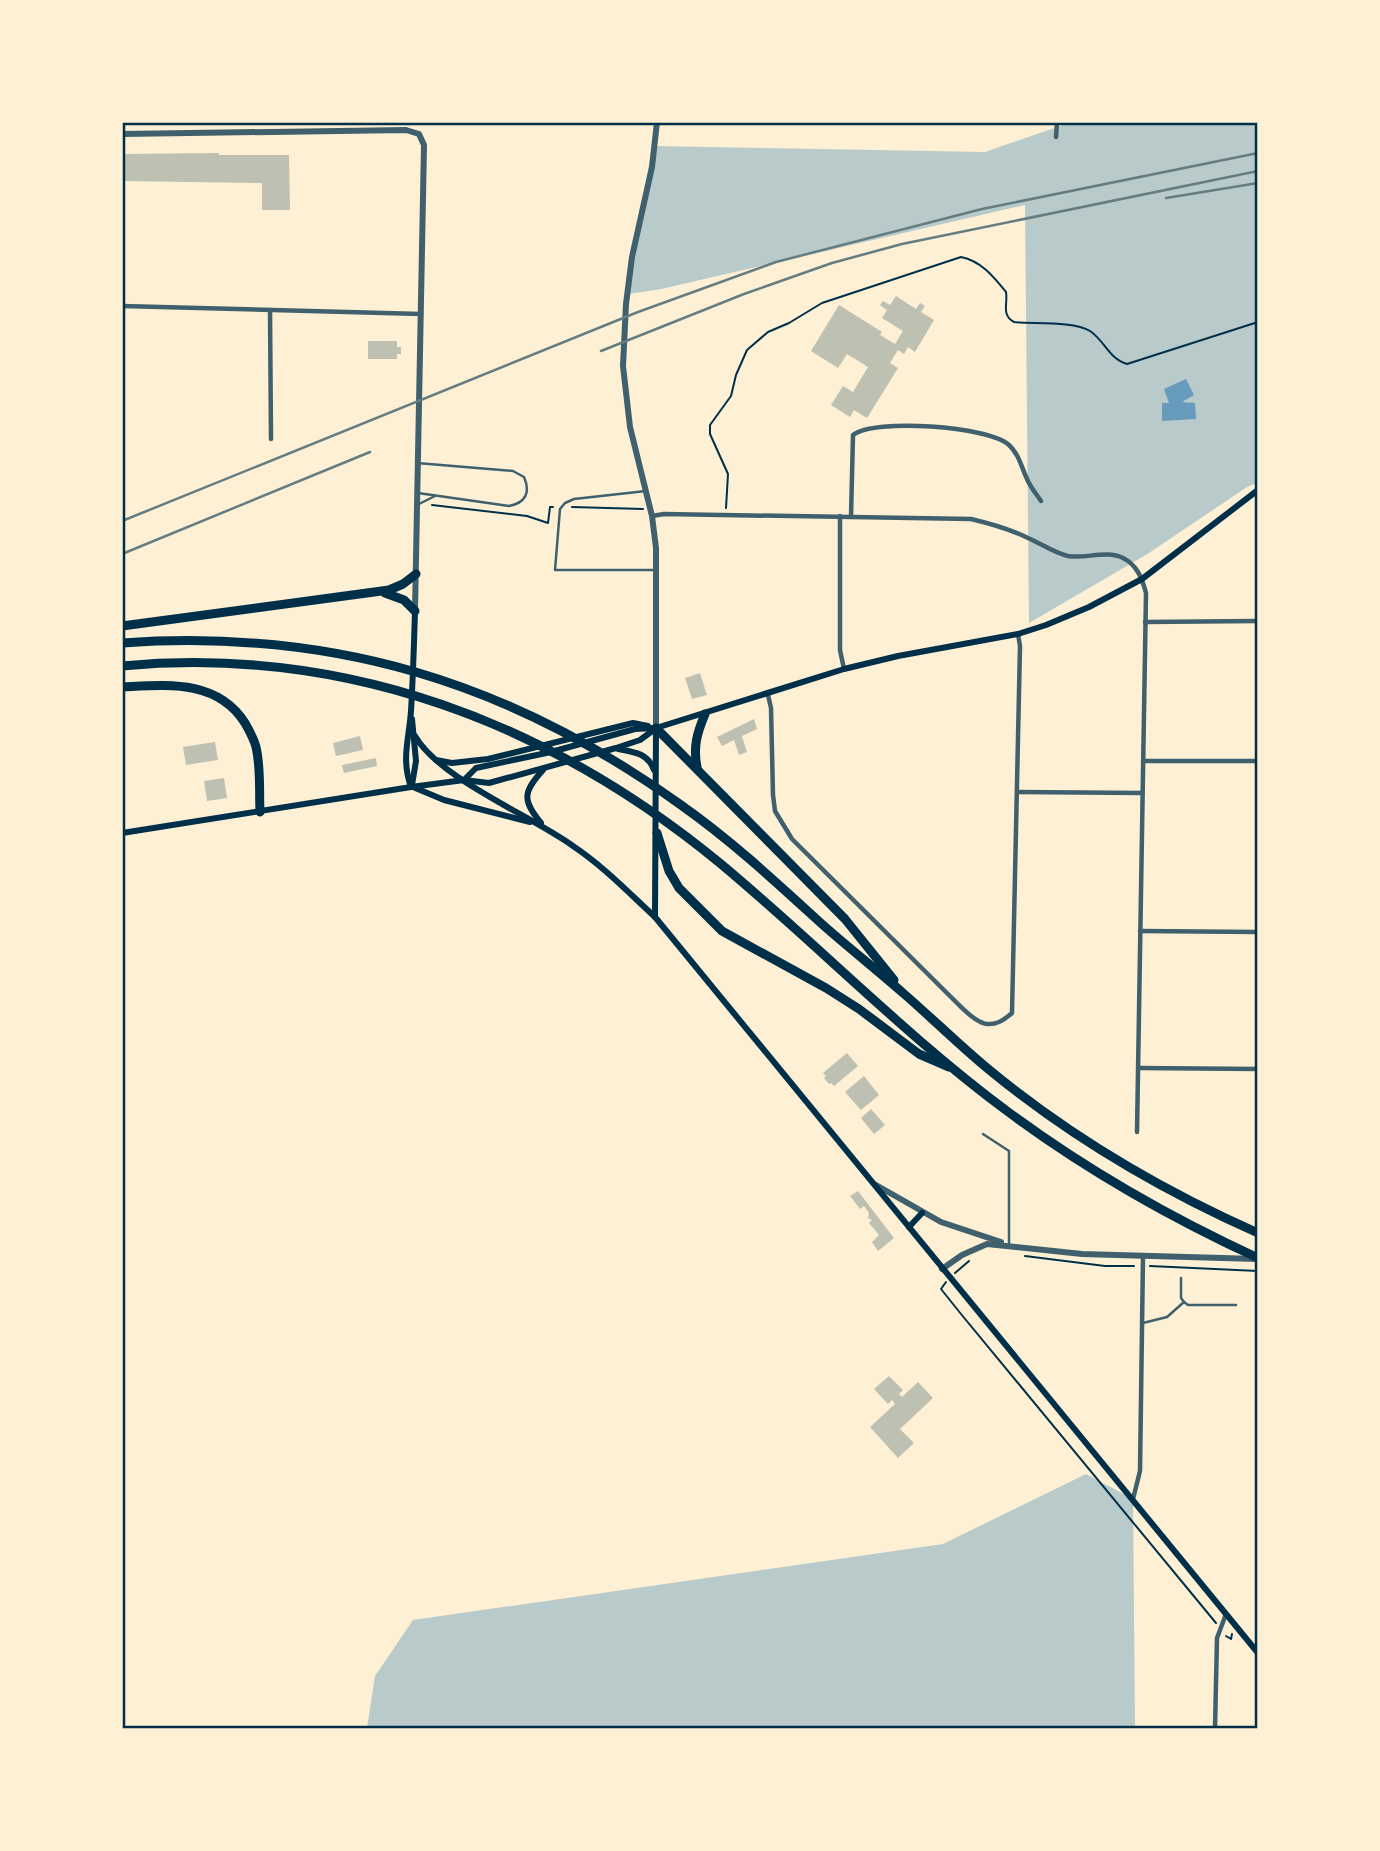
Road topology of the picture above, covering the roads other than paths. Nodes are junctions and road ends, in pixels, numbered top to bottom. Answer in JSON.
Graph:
{"nodes":[{"id":1,"x":657,"y":122,"type":"edge"},
{"id":2,"x":1057,"y":122,"type":"edge"},
{"id":3,"x":122,"y":134,"type":"edge"},
{"id":4,"x":1056,"y":137,"type":"dead end"},
{"id":5,"x":122,"y":306,"type":"edge"},
{"id":6,"x":270,"y":310,"type":"junction"},
{"id":7,"x":421,"y":314,"type":"junction"},
{"id":8,"x":271,"y":439,"type":"dead end"},
{"id":9,"x":417,"y":463,"type":"junction"},
{"id":10,"x":1258,"y":490,"type":"edge"},
{"id":11,"x":646,"y":491,"type":"junction"},
{"id":12,"x":418,"y":493,"type":"junction"},
{"id":13,"x":438,"y":496,"type":"junction"},
{"id":14,"x":1041,"y":501,"type":"dead end"},
{"id":15,"x":418,"y":505,"type":"junction"},
{"id":16,"x":652,"y":516,"type":"junction"},
{"id":17,"x":840,"y":516,"type":"junction"},
{"id":18,"x":851,"y":517,"type":"junction"},
{"id":19,"x":656,"y":570,"type":"junction"},
{"id":20,"x":416,"y":574,"type":"junction"},
{"id":21,"x":1142,"y":579,"type":"junction"},
{"id":22,"x":380,"y":592,"type":"junction"},
{"id":23,"x":415,"y":611,"type":"junction"},
{"id":24,"x":1258,"y":621,"type":"edge"},
{"id":25,"x":1145,"y":622,"type":"junction"},
{"id":26,"x":122,"y":626,"type":"edge"},
{"id":27,"x":1018,"y":634,"type":"junction"},
{"id":28,"x":122,"y":643,"type":"edge"},
{"id":29,"x":122,"y":666,"type":"edge"},
{"id":30,"x":844,"y":669,"type":"junction"},
{"id":31,"x":122,"y":687,"type":"edge"},
{"id":32,"x":768,"y":695,"type":"junction"},
{"id":33,"x":411,"y":714,"type":"junction"},
{"id":34,"x":705,"y":714,"type":"junction"},
{"id":35,"x":656,"y":728,"type":"junction"},
{"id":36,"x":415,"y":736,"type":"junction"},
{"id":37,"x":616,"y":748,"type":"junction"},
{"id":38,"x":434,"y":760,"type":"junction"},
{"id":39,"x":1143,"y":761,"type":"junction"},
{"id":40,"x":1258,"y":761,"type":"edge"},
{"id":41,"x":544,"y":769,"type":"junction"},
{"id":42,"x":698,"y":769,"type":"junction"},
{"id":43,"x":656,"y":774,"type":"junction"},
{"id":44,"x":464,"y":779,"type":"junction"},
{"id":45,"x":411,"y":787,"type":"junction"},
{"id":46,"x":1018,"y":792,"type":"junction"},
{"id":47,"x":1143,"y":793,"type":"junction"},
{"id":48,"x":260,"y":812,"type":"junction"},
{"id":49,"x":543,"y":826,"type":"junction"},
{"id":50,"x":122,"y":833,"type":"edge"},
{"id":51,"x":657,"y":833,"type":"junction"},
{"id":52,"x":655,"y":917,"type":"junction"},
{"id":53,"x":1140,"y":931,"type":"junction"},
{"id":54,"x":1258,"y":932,"type":"edge"},
{"id":55,"x":906,"y":995,"type":"junction"},
{"id":56,"x":1138,"y":1068,"type":"junction"},
{"id":57,"x":956,"y":1069,"type":"junction"},
{"id":58,"x":1258,"y":1069,"type":"edge"},
{"id":59,"x":1137,"y":1132,"type":"dead end"},
{"id":60,"x":983,"y":1134,"type":"dead end"},
{"id":61,"x":876,"y":1185,"type":"junction"},
{"id":62,"x":922,"y":1213,"type":"junction"},
{"id":63,"x":909,"y":1227,"type":"junction"},
{"id":64,"x":1258,"y":1233,"type":"edge"},
{"id":65,"x":1007,"y":1245,"type":"junction"},
{"id":66,"x":1143,"y":1256,"type":"junction"},
{"id":67,"x":1258,"y":1258,"type":"edge"},
{"id":68,"x":942,"y":1269,"type":"junction"},
{"id":69,"x":1181,"y":1278,"type":"dead end"},
{"id":70,"x":1184,"y":1302,"type":"junction"},
{"id":71,"x":1237,"y":1305,"type":"dead end"},
{"id":72,"x":1143,"y":1323,"type":"junction"},
{"id":73,"x":1133,"y":1499,"type":"junction"},
{"id":74,"x":1226,"y":1614,"type":"junction"},
{"id":75,"x":1258,"y":1653,"type":"edge"},
{"id":76,"x":1215,"y":1728,"type":"edge"}],
"edges":[{"from":1,"to":11,"type":"street"},
{"from":2,"to":4,"type":"street"},
{"from":3,"to":7,"type":"street"},
{"from":5,"to":6,"type":"street"},
{"from":6,"to":7,"type":"street"},
{"from":6,"to":8,"type":"street"},
{"from":7,"to":9,"type":"street"},
{"from":9,"to":12,"type":"street"},
{"from":9,"to":13,"type":"lane"},
{"from":10,"to":21,"type":"main road"},
{"from":11,"to":16,"type":"street"},
{"from":11,"to":19,"type":"lane"},
{"from":12,"to":13,"type":"lane"},
{"from":12,"to":15,"type":"street"},
{"from":13,"to":15,"type":"lane"},
{"from":14,"to":18,"type":"street"},
{"from":15,"to":20,"type":"street"},
{"from":16,"to":17,"type":"street"},
{"from":16,"to":19,"type":"street"},
{"from":17,"to":18,"type":"street"},
{"from":17,"to":30,"type":"street"},
{"from":18,"to":21,"type":"street"},
{"from":19,"to":35,"type":"street"},
{"from":20,"to":22,"type":"highway"},
{"from":20,"to":23,"type":"street"},
{"from":21,"to":25,"type":"street"},
{"from":21,"to":27,"type":"main road"},
{"from":22,"to":23,"type":"highway"},
{"from":22,"to":26,"type":"highway"},
{"from":23,"to":33,"type":"main road"},
{"from":24,"to":25,"type":"street"},
{"from":25,"to":39,"type":"street"},
{"from":27,"to":30,"type":"main road"},
{"from":27,"to":46,"type":"street"},
{"from":28,"to":55,"type":"highway"},
{"from":29,"to":57,"type":"highway"},
{"from":30,"to":32,"type":"main road"},
{"from":31,"to":48,"type":"highway"},
{"from":32,"to":34,"type":"main road"},
{"from":32,"to":46,"type":"street"},
{"from":33,"to":36,"type":"main road"},
{"from":33,"to":45,"type":"main road"},
{"from":34,"to":35,"type":"main road"},
{"from":34,"to":42,"type":"highway"},
{"from":35,"to":37,"type":"main road"},
{"from":35,"to":38,"type":"main road"},
{"from":35,"to":42,"type":"highway"},
{"from":35,"to":43,"type":"main road"},
{"from":35,"to":44,"type":"main road"},
{"from":36,"to":38,"type":"main road"},
{"from":36,"to":45,"type":"main road"},
{"from":37,"to":41,"type":"main road"},
{"from":37,"to":43,"type":"main road"},
{"from":38,"to":44,"type":"main road"},
{"from":39,"to":40,"type":"street"},
{"from":39,"to":47,"type":"street"},
{"from":41,"to":44,"type":"main road"},
{"from":41,"to":49,"type":"main road"},
{"from":42,"to":55,"type":"highway"},
{"from":43,"to":51,"type":"main road"},
{"from":44,"to":45,"type":"main road"},
{"from":44,"to":49,"type":"main road"},
{"from":45,"to":48,"type":"main road"},
{"from":45,"to":49,"type":"main road"},
{"from":46,"to":47,"type":"street"},
{"from":47,"to":53,"type":"street"},
{"from":48,"to":50,"type":"main road"},
{"from":49,"to":52,"type":"main road"},
{"from":51,"to":52,"type":"main road"},
{"from":51,"to":57,"type":"highway"},
{"from":52,"to":61,"type":"main road"},
{"from":53,"to":54,"type":"street"},
{"from":53,"to":56,"type":"street"},
{"from":55,"to":64,"type":"highway"},
{"from":56,"to":58,"type":"street"},
{"from":56,"to":59,"type":"street"},
{"from":57,"to":67,"type":"highway"},
{"from":60,"to":65,"type":"lane"},
{"from":61,"to":62,"type":"street"},
{"from":61,"to":63,"type":"main road"},
{"from":62,"to":63,"type":"main road"},
{"from":62,"to":65,"type":"street"},
{"from":63,"to":68,"type":"main road"},
{"from":65,"to":66,"type":"street"},
{"from":65,"to":68,"type":"street"},
{"from":66,"to":67,"type":"street"},
{"from":66,"to":72,"type":"street"},
{"from":68,"to":73,"type":"main road"},
{"from":69,"to":70,"type":"lane"},
{"from":70,"to":71,"type":"lane"},
{"from":70,"to":72,"type":"lane"},
{"from":72,"to":73,"type":"street"},
{"from":73,"to":74,"type":"main road"},
{"from":74,"to":75,"type":"main road"},
{"from":74,"to":76,"type":"street"}]}
